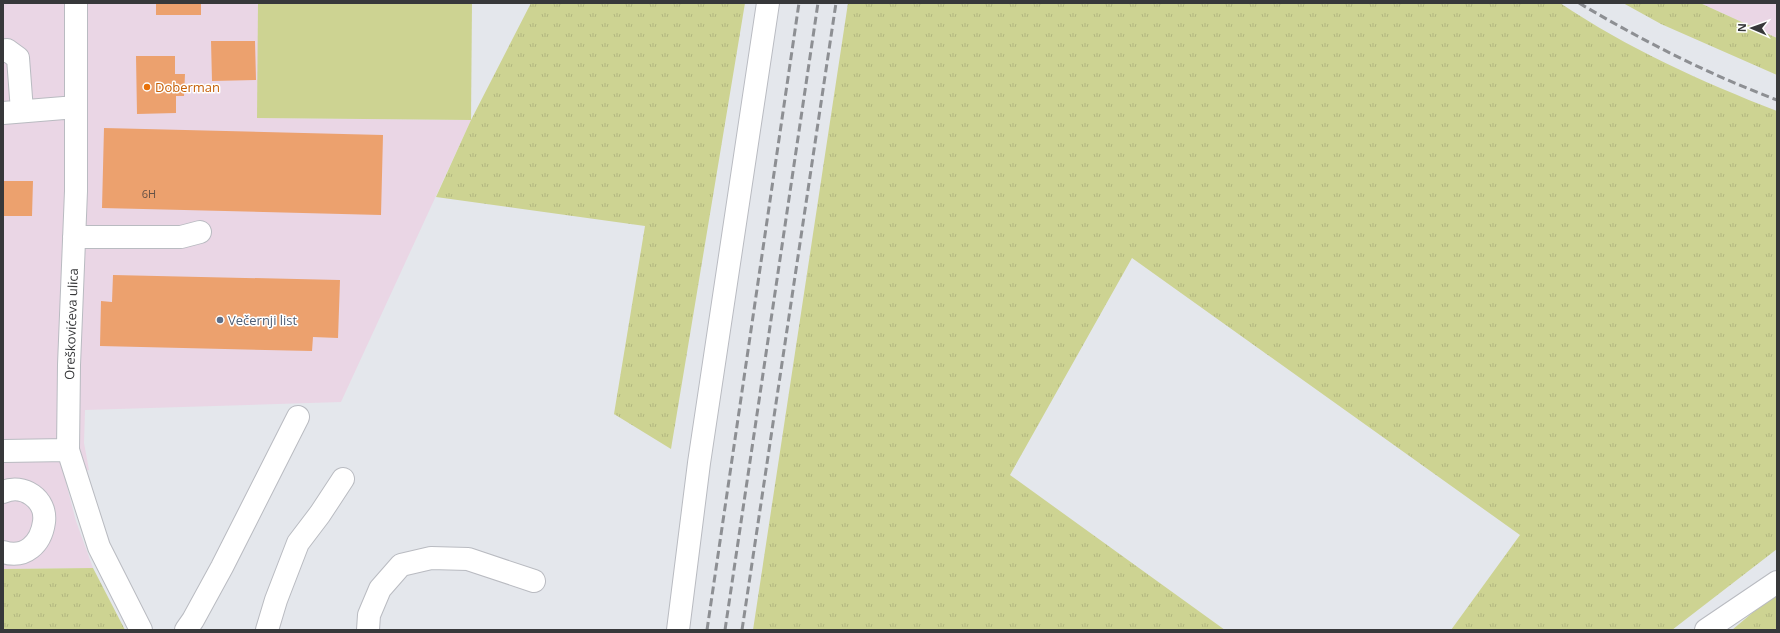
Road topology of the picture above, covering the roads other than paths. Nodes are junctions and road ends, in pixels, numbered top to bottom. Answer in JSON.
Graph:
{"nodes":[{"id":1,"x":76,"y":3,"type":"edge"},
{"id":2,"x":768,"y":3,"type":"edge"},
{"id":3,"x":3,"y":50,"type":"edge"},
{"id":4,"x":76,"y":107,"type":"junction"},
{"id":5,"x":12,"y":112,"type":"edge"},
{"id":6,"x":200,"y":232,"type":"dead end"},
{"id":7,"x":74,"y":237,"type":"junction"},
{"id":8,"x":298,"y":417,"type":"dead end"},
{"id":9,"x":68,"y":450,"type":"junction"},
{"id":10,"x":3,"y":451,"type":"edge"},
{"id":11,"x":342,"y":479,"type":"dead end"},
{"id":12,"x":3,"y":492,"type":"edge"},
{"id":13,"x":3,"y":552,"type":"edge"},
{"id":14,"x":534,"y":581,"type":"dead end"},
{"id":15,"x":1777,"y":582,"type":"edge"},
{"id":16,"x":141,"y":630,"type":"edge"},
{"id":17,"x":186,"y":630,"type":"edge"},
{"id":18,"x":267,"y":630,"type":"edge"},
{"id":19,"x":368,"y":630,"type":"edge"},
{"id":20,"x":678,"y":630,"type":"edge"},
{"id":21,"x":1706,"y":630,"type":"edge"}],
"edges":[{"from":1,"to":4,"type":"street","name":"Oreškovićeva ulica"},
{"from":2,"to":20,"type":"street"},
{"from":3,"to":5,"type":"street"},
{"from":4,"to":5,"type":"street"},
{"from":4,"to":7,"type":"street","name":"Oreškovićeva ulica"},
{"from":6,"to":7,"type":"street"},
{"from":7,"to":9,"type":"street","name":"Oreškovićeva ulica"},
{"from":8,"to":17,"type":"street"},
{"from":9,"to":10,"type":"street"},
{"from":9,"to":16,"type":"street","name":"Oreškovićeva ulica"},
{"from":11,"to":18,"type":"street"},
{"from":12,"to":13,"type":"street"},
{"from":14,"to":19,"type":"street"},
{"from":15,"to":21,"type":"street"}]}
